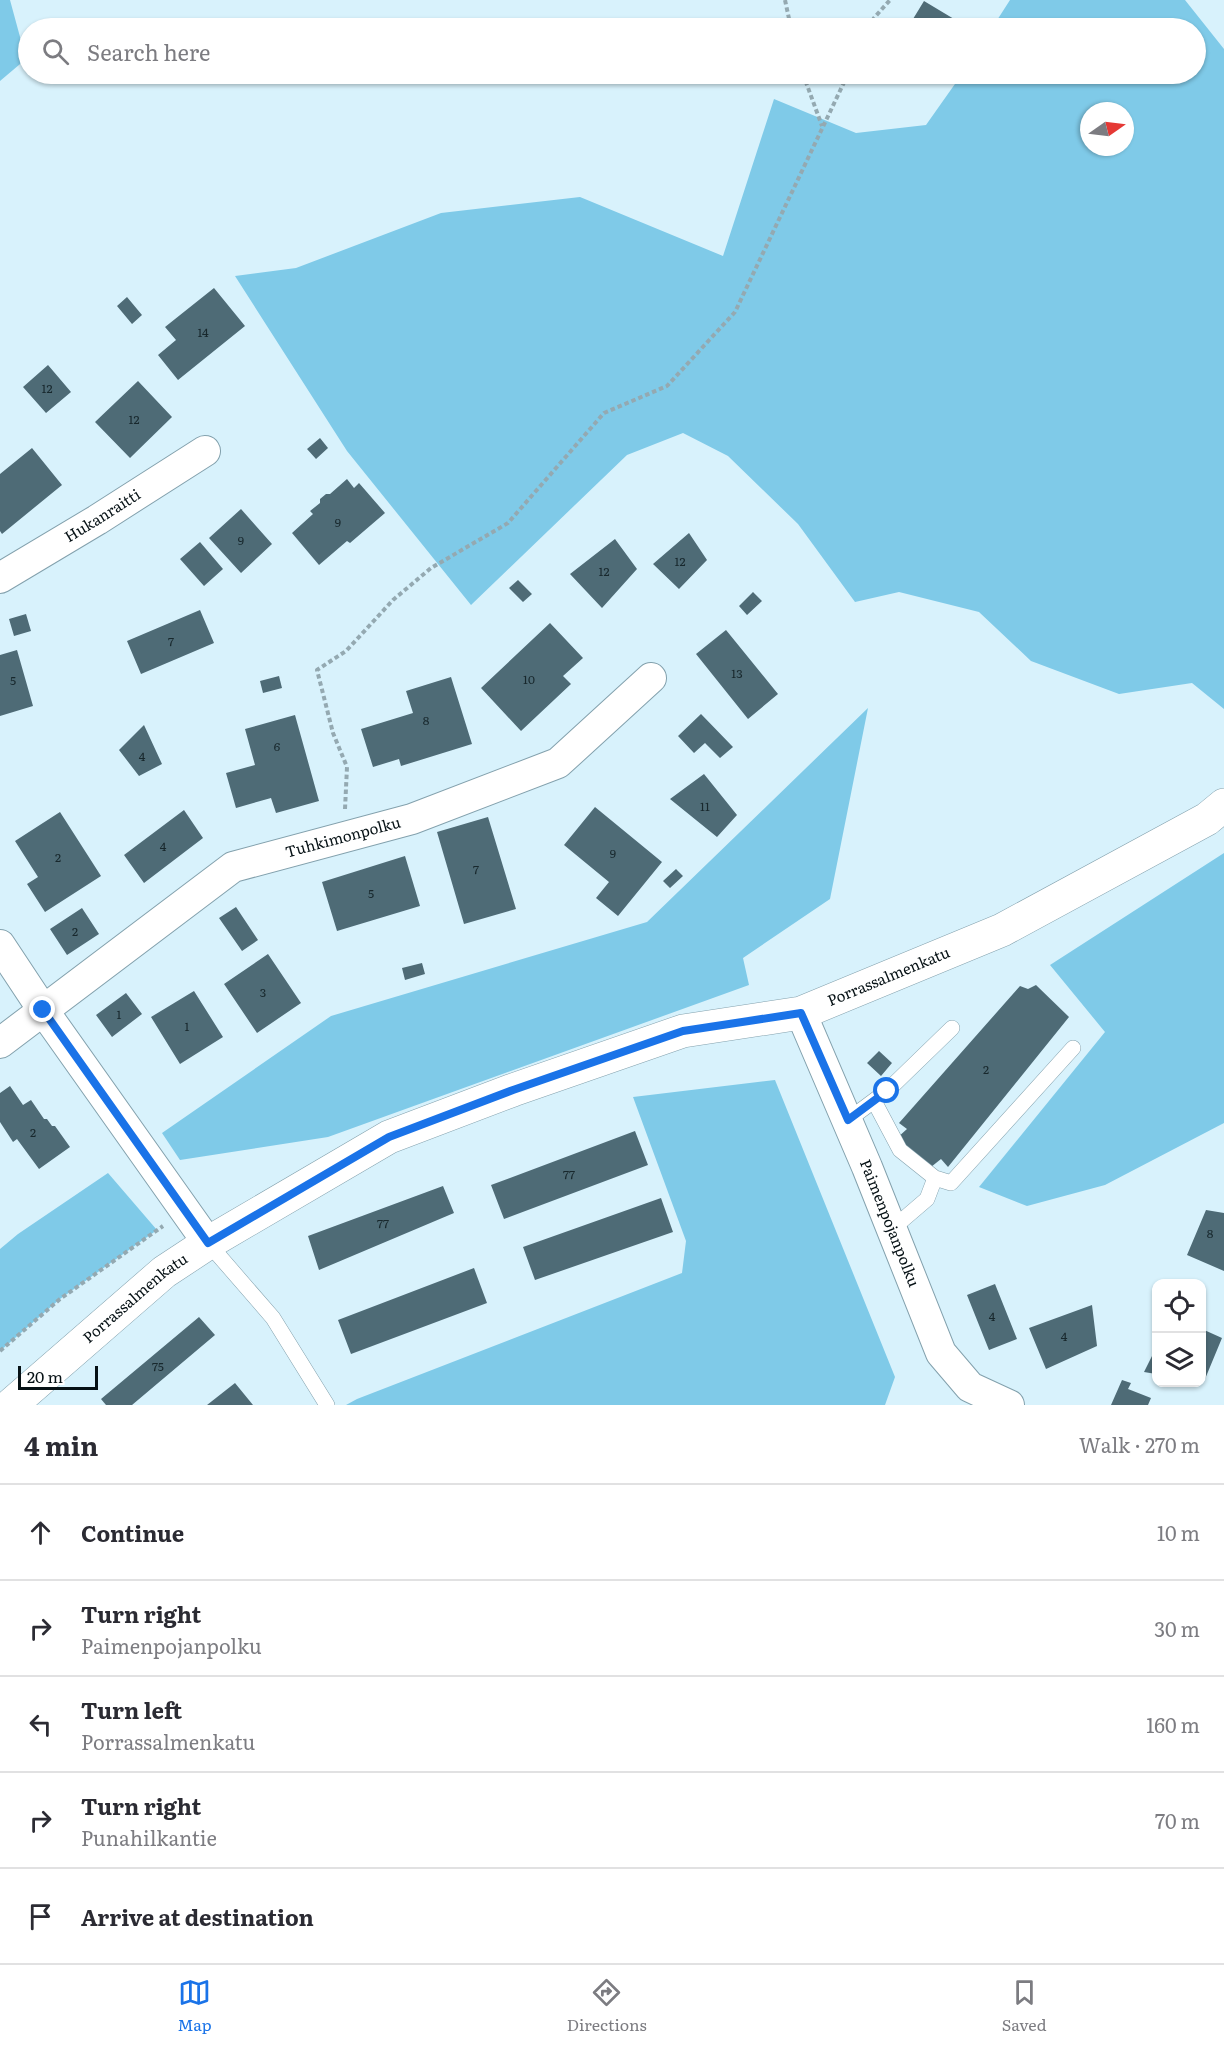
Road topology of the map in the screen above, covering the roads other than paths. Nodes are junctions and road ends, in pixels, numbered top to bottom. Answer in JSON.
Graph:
{"nodes":[{"id":1,"x":205,"y":451,"type":"dead end"},
{"id":2,"x":0,"y":578,"type":"edge"},
{"id":3,"x":651,"y":678,"type":"dead end"},
{"id":4,"x":1224,"y":805,"type":"edge"},
{"id":5,"x":0,"y":945,"type":"edge"},
{"id":6,"x":43,"y":1010,"type":"junction"},
{"id":7,"x":801,"y":1013,"type":"junction"},
{"id":8,"x":952,"y":1028,"type":"dead end"},
{"id":9,"x":0,"y":1043,"type":"edge"},
{"id":10,"x":1073,"y":1048,"type":"dead end"},
{"id":11,"x":874,"y":1101,"type":"junction"},
{"id":12,"x":848,"y":1120,"type":"junction"},
{"id":13,"x":935,"y":1178,"type":"junction"},
{"id":14,"x":892,"y":1229,"type":"junction"},
{"id":15,"x":208,"y":1243,"type":"junction"},
{"id":16,"x":11,"y":1405,"type":"edge"},
{"id":17,"x":327,"y":1405,"type":"edge"},
{"id":18,"x":1010,"y":1405,"type":"edge"}],
"edges":[{"from":1,"to":2,"type":"street","name":"Hukanraitti"},
{"from":3,"to":6,"type":"street","name":"Tuhkimonpolku"},
{"from":4,"to":7,"type":"street","name":"Porrassalmenkatu"},
{"from":5,"to":6,"type":"street"},
{"from":6,"to":9,"type":"street","name":"Tuhkimonpolku"},
{"from":6,"to":15,"type":"street"},
{"from":7,"to":12,"type":"street","name":"Paimenpojanpolku"},
{"from":7,"to":15,"type":"street","name":"Porrassalmenkatu"},
{"from":8,"to":11,"type":"lane"},
{"from":10,"to":13,"type":"lane"},
{"from":11,"to":12,"type":"lane"},
{"from":11,"to":13,"type":"lane"},
{"from":12,"to":14,"type":"street","name":"Paimenpojanpolku"},
{"from":13,"to":14,"type":"lane"},
{"from":14,"to":18,"type":"street","name":"Paimenpojanpolku"},
{"from":15,"to":16,"type":"street","name":"Porrassalmenkatu"},
{"from":15,"to":17,"type":"lane"}]}
